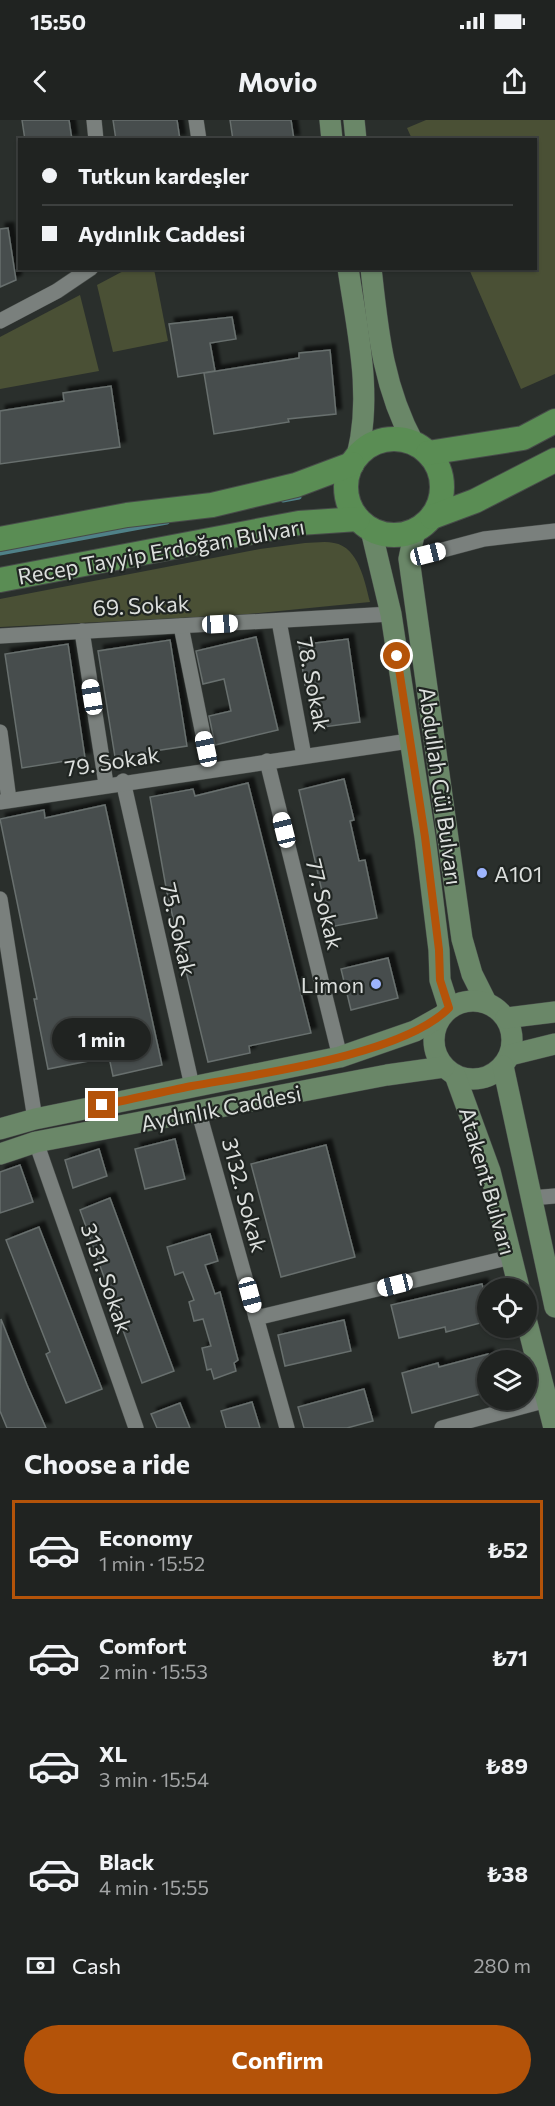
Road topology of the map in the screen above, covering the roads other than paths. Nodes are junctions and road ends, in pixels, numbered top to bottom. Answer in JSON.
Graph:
{"nodes":[{"id":1,"x":94,"y":120,"type":"edge"},
{"id":2,"x":196,"y":120,"type":"edge"},
{"id":3,"x":330,"y":120,"type":"edge"},
{"id":4,"x":354,"y":120,"type":"edge"},
{"id":5,"x":96,"y":138,"type":"edge"},
{"id":6,"x":199,"y":138,"type":"edge"},
{"id":7,"x":332,"y":138,"type":"edge"},
{"id":8,"x":356,"y":138,"type":"edge"},
{"id":9,"x":88,"y":270,"type":"edge"},
{"id":10,"x":348,"y":270,"type":"edge"},
{"id":11,"x":371,"y":270,"type":"edge"},
{"id":12,"x":0,"y":321,"type":"edge"},
{"id":13,"x":555,"y":421,"type":"edge"},
{"id":14,"x":421,"y":448,"type":"junction"},
{"id":15,"x":354,"y":460,"type":"junction"},
{"id":16,"x":555,"y":460,"type":"edge"},
{"id":17,"x":365,"y":524,"type":"junction"},
{"id":18,"x":424,"y":524,"type":"junction"},
{"id":19,"x":555,"y":531,"type":"edge"},
{"id":20,"x":0,"y":539,"type":"edge"},
{"id":21,"x":409,"y":559,"type":"junction"},
{"id":22,"x":0,"y":580,"type":"edge"},
{"id":23,"x":391,"y":614,"type":"junction"},
{"id":24,"x":279,"y":621,"type":"junction"},
{"id":25,"x":181,"y":626,"type":"junction"},
{"id":26,"x":82,"y":631,"type":"junction"},
{"id":27,"x":0,"y":636,"type":"edge"},
{"id":28,"x":0,"y":732,"type":"edge"},
{"id":29,"x":409,"y":741,"type":"junction"},
{"id":30,"x":304,"y":756,"type":"junction"},
{"id":31,"x":267,"y":761,"type":"junction"},
{"id":32,"x":210,"y":769,"type":"junction"},
{"id":33,"x":123,"y":781,"type":"junction"},
{"id":34,"x":106,"y":784,"type":"junction"},
{"id":35,"x":4,"y":801,"type":"edge"},
{"id":36,"x":0,"y":898,"type":"edge"},
{"id":37,"x":486,"y":1002,"type":"junction"},
{"id":38,"x":444,"y":1012,"type":"junction"},
{"id":39,"x":555,"y":1012,"type":"edge"},
{"id":40,"x":506,"y":1018,"type":"junction"},
{"id":41,"x":555,"y":1044,"type":"edge"},
{"id":42,"x":340,"y":1057,"type":"junction"},
{"id":43,"x":506,"y":1061,"type":"junction"},
{"id":44,"x":450,"y":1071,"type":"junction"},
{"id":45,"x":192,"y":1086,"type":"junction"},
{"id":46,"x":199,"y":1113,"type":"junction"},
{"id":47,"x":35,"y":1119,"type":"junction"},
{"id":48,"x":0,"y":1129,"type":"edge"},
{"id":49,"x":36,"y":1142,"type":"junction"},
{"id":50,"x":0,"y":1154,"type":"edge"},
{"id":51,"x":555,"y":1196,"type":"edge"},
{"id":52,"x":531,"y":1198,"type":"junction"},
{"id":53,"x":511,"y":1257,"type":"junction"},
{"id":54,"x":516,"y":1278,"type":"edge"},
{"id":55,"x":555,"y":1307,"type":"edge"},
{"id":56,"x":256,"y":1318,"type":"junction"},
{"id":57,"x":531,"y":1338,"type":"edge"},
{"id":58,"x":547,"y":1400,"type":"junction"},
{"id":59,"x":136,"y":1428,"type":"edge"},
{"id":60,"x":287,"y":1428,"type":"edge"},
{"id":61,"x":442,"y":1428,"type":"edge"},
{"id":62,"x":554,"y":1428,"type":"edge"}],
"edges":[{"from":1,"to":5,"type":"street"},
{"from":2,"to":6,"type":"street"},
{"from":3,"to":7,"type":"main road"},
{"from":4,"to":8,"type":"main road"},
{"from":9,"to":12,"type":"street"},
{"from":10,"to":15,"type":"main road"},
{"from":11,"to":14,"type":"main road"},
{"from":13,"to":14,"type":"main road"},
{"from":14,"to":15,"type":"main road"},
{"from":14,"to":18,"type":"main road"},
{"from":15,"to":17,"type":"main road"},
{"from":15,"to":20,"type":"main road","name":"Recep Tayyip Erdoğan Bulvarı"},
{"from":16,"to":18,"type":"main road"},
{"from":17,"to":18,"type":"main road"},
{"from":17,"to":22,"type":"main road","name":"Recep Tayyip Erdoğan Bulvarı"},
{"from":17,"to":23,"type":"main road","name":"Abdullah Gül Bulvarı"},
{"from":18,"to":21,"type":"main road","name":"Abdullah Gül Bulvarı"},
{"from":19,"to":21,"type":"street"},
{"from":21,"to":37,"type":"main road","name":"Abdullah Gül Bulvarı"},
{"from":23,"to":24,"type":"street","name":"69. Sokak"},
{"from":23,"to":29,"type":"main road","name":"Abdullah Gül Bulvarı"},
{"from":24,"to":25,"type":"street","name":"69. Sokak"},
{"from":24,"to":30,"type":"street","name":"78. Sokak"},
{"from":25,"to":26,"type":"street","name":"69. Sokak"},
{"from":25,"to":32,"type":"street"},
{"from":26,"to":27,"type":"street","name":"69. Sokak"},
{"from":26,"to":34,"type":"street"},
{"from":28,"to":35,"type":"street"},
{"from":29,"to":30,"type":"street","name":"79. Sokak"},
{"from":29,"to":38,"type":"main road","name":"Abdullah Gül Bulvarı"},
{"from":30,"to":31,"type":"street","name":"79. Sokak"},
{"from":31,"to":32,"type":"street","name":"79. Sokak"},
{"from":31,"to":42,"type":"street","name":"77. Sokak"},
{"from":32,"to":33,"type":"street","name":"79. Sokak"},
{"from":33,"to":34,"type":"street","name":"79. Sokak"},
{"from":33,"to":45,"type":"street","name":"75. Sokak"},
{"from":34,"to":35,"type":"street","name":"79. Sokak"},
{"from":36,"to":47,"type":"street"},
{"from":37,"to":38,"type":"main road"},
{"from":37,"to":40,"type":"main road"},
{"from":38,"to":42,"type":"main road","name":"Aydınlık Caddesi"},
{"from":38,"to":44,"type":"main road"},
{"from":39,"to":40,"type":"main road"},
{"from":40,"to":43,"type":"main road"},
{"from":41,"to":43,"type":"main road"},
{"from":42,"to":45,"type":"main road","name":"Aydınlık Caddesi"},
{"from":43,"to":44,"type":"main road"},
{"from":43,"to":52,"type":"main road","name":"Atakent Bulvarı"},
{"from":44,"to":46,"type":"main road","name":"Aydınlık Caddesi"},
{"from":44,"to":53,"type":"main road","name":"Atakent Bulvarı"},
{"from":45,"to":47,"type":"main road","name":"Aydınlık Caddesi"},
{"from":46,"to":49,"type":"main road","name":"Aydınlık Caddesi"},
{"from":46,"to":56,"type":"street","name":"3132. Sokak"},
{"from":47,"to":48,"type":"main road","name":"Aydınlık Caddesi"},
{"from":49,"to":50,"type":"main road","name":"Aydınlık Caddesi"},
{"from":49,"to":59,"type":"street","name":"3131. Sokak"},
{"from":51,"to":52,"type":"street"},
{"from":52,"to":55,"type":"main road","name":"Atakent Bulvarı"},
{"from":53,"to":54,"type":"main road","name":"Atakent Bulvarı"},
{"from":53,"to":56,"type":"street"},
{"from":56,"to":60,"type":"street","name":"3132. Sokak"},
{"from":57,"to":58,"type":"main road"},
{"from":58,"to":61,"type":"street"},
{"from":58,"to":62,"type":"main road"}]}
